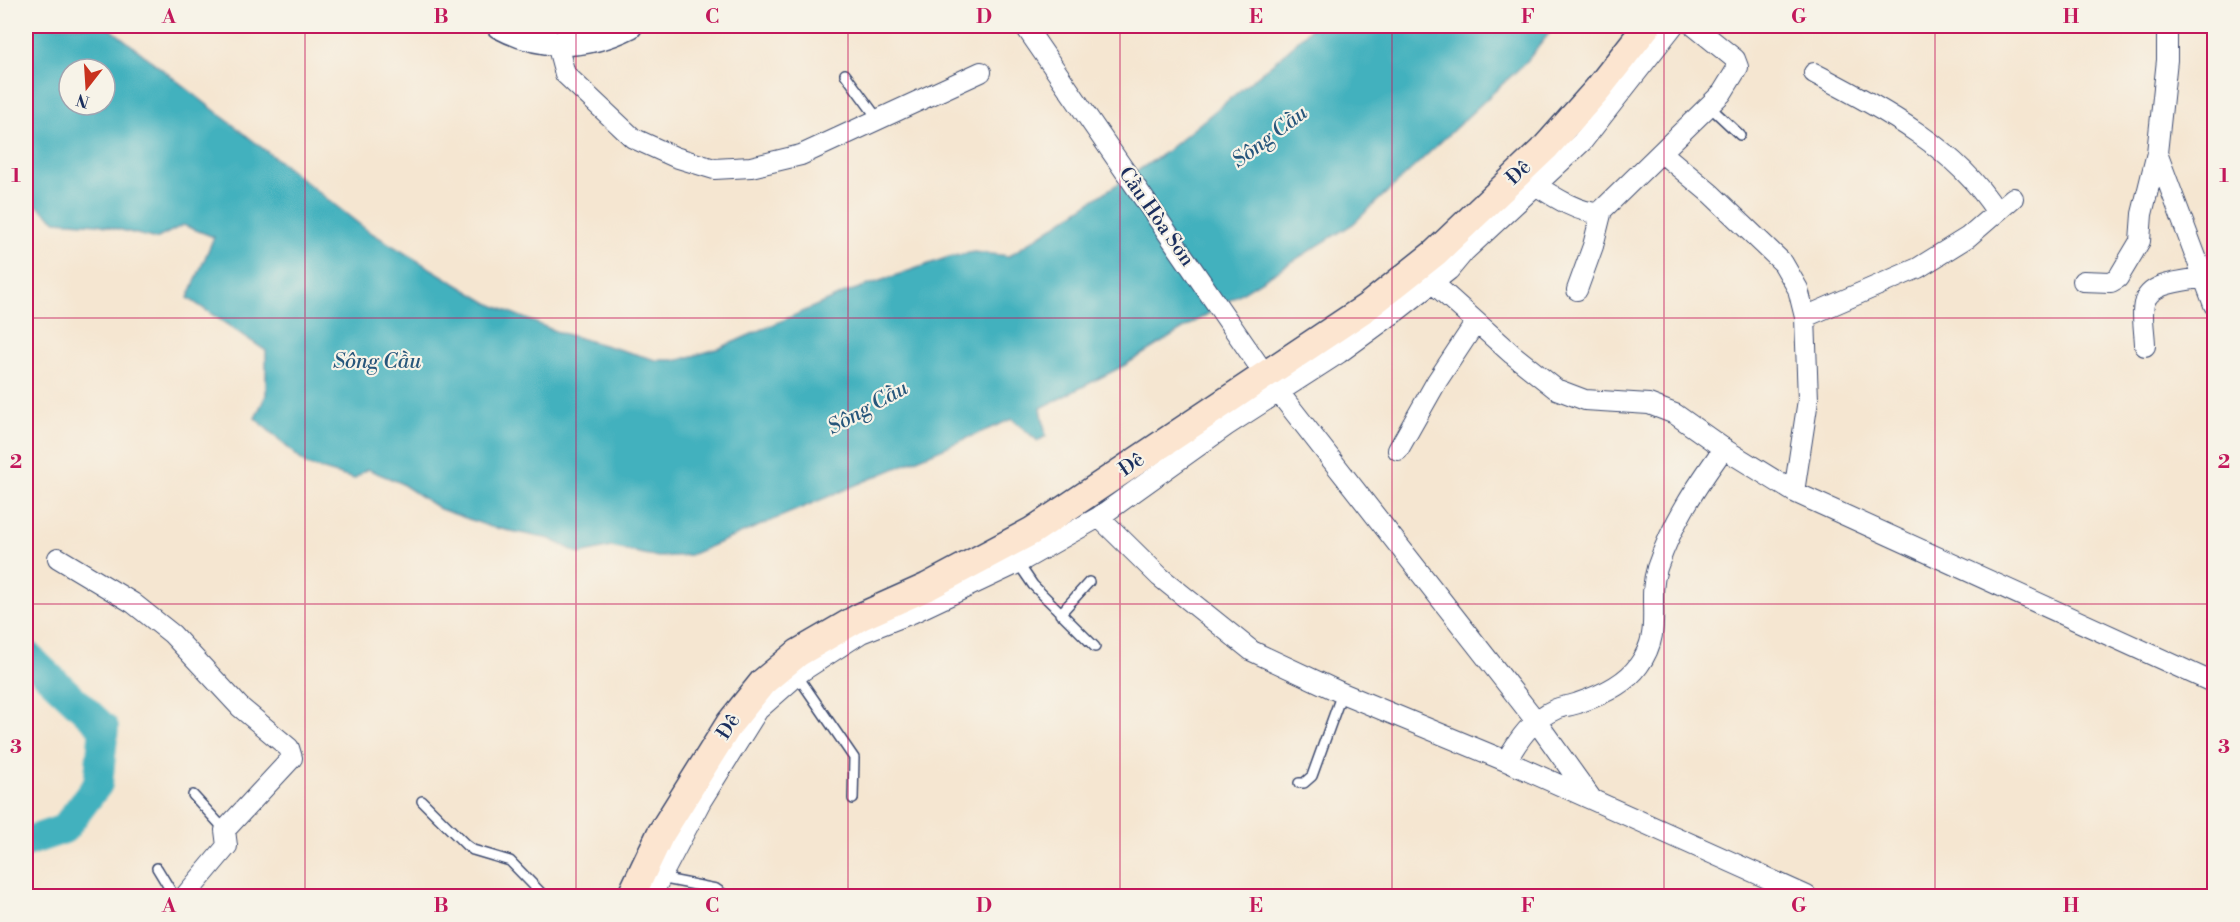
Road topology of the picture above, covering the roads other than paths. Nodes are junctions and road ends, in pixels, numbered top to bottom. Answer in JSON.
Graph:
{"nodes":[{"id":1,"x":499,"y":26,"type":"edge"},
{"id":2,"x":630,"y":26,"type":"edge"},
{"id":3,"x":1025,"y":26,"type":"edge"},
{"id":4,"x":1647,"y":26,"type":"edge"},
{"id":5,"x":1673,"y":26,"type":"edge"},
{"id":6,"x":1694,"y":26,"type":"edge"},
{"id":7,"x":2167,"y":26,"type":"edge"},
{"id":8,"x":557,"y":44,"type":"junction"},
{"id":9,"x":981,"y":72,"type":"dead end"},
{"id":10,"x":1814,"y":73,"type":"dead end"},
{"id":11,"x":845,"y":74,"type":"dead end"},
{"id":12,"x":1709,"y":106,"type":"junction"},
{"id":13,"x":878,"y":119,"type":"junction"},
{"id":14,"x":1740,"y":135,"type":"dead end"},
{"id":15,"x":1662,"y":153,"type":"junction"},
{"id":16,"x":2157,"y":153,"type":"junction"},
{"id":17,"x":1537,"y":186,"type":"junction"},
{"id":18,"x":2013,"y":198,"type":"dead end"},
{"id":19,"x":1996,"y":211,"type":"junction"},
{"id":20,"x":1601,"y":213,"type":"junction"},
{"id":21,"x":2210,"y":275,"type":"edge"},
{"id":22,"x":2083,"y":281,"type":"dead end"},
{"id":23,"x":1433,"y":283,"type":"junction"},
{"id":24,"x":1577,"y":290,"type":"dead end"},
{"id":25,"x":2214,"y":305,"type":"edge"},
{"id":26,"x":1805,"y":317,"type":"junction"},
{"id":27,"x":1476,"y":321,"type":"junction"},
{"id":28,"x":2145,"y":346,"type":"dead end"},
{"id":29,"x":1273,"y":383,"type":"junction"},
{"id":30,"x":1724,"y":448,"type":"junction"},
{"id":31,"x":1398,"y":450,"type":"dead end"},
{"id":32,"x":1794,"y":492,"type":"junction"},
{"id":33,"x":1100,"y":517,"type":"junction"},
{"id":34,"x":58,"y":558,"type":"dead end"},
{"id":35,"x":1018,"y":563,"type":"junction"},
{"id":36,"x":1089,"y":582,"type":"dead end"},
{"id":37,"x":1060,"y":614,"type":"junction"},
{"id":38,"x":1095,"y":647,"type":"dead end"},
{"id":39,"x":797,"y":675,"type":"junction"},
{"id":40,"x":2214,"y":683,"type":"edge"},
{"id":41,"x":1342,"y":693,"type":"junction"},
{"id":42,"x":1536,"y":721,"type":"junction"},
{"id":43,"x":1506,"y":761,"type":"junction"},
{"id":44,"x":1299,"y":783,"type":"dead end"},
{"id":45,"x":193,"y":795,"type":"dead end"},
{"id":46,"x":1591,"y":798,"type":"junction"},
{"id":47,"x":853,"y":799,"type":"dead end"},
{"id":48,"x":422,"y":801,"type":"dead end"},
{"id":49,"x":225,"y":830,"type":"junction"},
{"id":50,"x":156,"y":868,"type":"dead end"},
{"id":51,"x":659,"y":878,"type":"junction"},
{"id":52,"x":174,"y":897,"type":"edge"},
{"id":53,"x":185,"y":897,"type":"edge"},
{"id":54,"x":544,"y":897,"type":"edge"},
{"id":55,"x":631,"y":897,"type":"edge"},
{"id":56,"x":651,"y":897,"type":"edge"},
{"id":57,"x":726,"y":897,"type":"edge"},
{"id":58,"x":1807,"y":897,"type":"edge"}],
"edges":[{"from":1,"to":8,"type":"street"},
{"from":2,"to":8,"type":"street"},
{"from":3,"to":29,"type":"street","name":"Cầu Hòa Sơn"},
{"from":4,"to":29,"type":"main road","name":"Đê"},
{"from":5,"to":17,"type":"street"},
{"from":6,"to":12,"type":"street"},
{"from":7,"to":16,"type":"street"},
{"from":8,"to":13,"type":"street"},
{"from":9,"to":13,"type":"street"},
{"from":10,"to":19,"type":"street"},
{"from":11,"to":13,"type":"lane"},
{"from":12,"to":14,"type":"lane"},
{"from":12,"to":15,"type":"street"},
{"from":15,"to":20,"type":"street"},
{"from":15,"to":26,"type":"street"},
{"from":16,"to":21,"type":"street"},
{"from":16,"to":22,"type":"street"},
{"from":17,"to":20,"type":"street"},
{"from":17,"to":23,"type":"street"},
{"from":18,"to":19,"type":"street"},
{"from":19,"to":26,"type":"street"},
{"from":20,"to":24,"type":"street"},
{"from":21,"to":25,"type":"street"},
{"from":21,"to":28,"type":"street"},
{"from":23,"to":27,"type":"street"},
{"from":23,"to":29,"type":"street"},
{"from":26,"to":32,"type":"street"},
{"from":27,"to":30,"type":"street"},
{"from":27,"to":31,"type":"street"},
{"from":29,"to":33,"type":"street"},
{"from":29,"to":42,"type":"street","name":"Cầu Hòa Sơn"},
{"from":29,"to":55,"type":"main road","name":"Đê"},
{"from":30,"to":32,"type":"street"},
{"from":30,"to":42,"type":"street"},
{"from":32,"to":40,"type":"street"},
{"from":33,"to":35,"type":"street"},
{"from":33,"to":41,"type":"street"},
{"from":34,"to":49,"type":"street"},
{"from":35,"to":37,"type":"lane"},
{"from":35,"to":39,"type":"street"},
{"from":36,"to":37,"type":"lane"},
{"from":37,"to":38,"type":"lane"},
{"from":39,"to":47,"type":"lane"},
{"from":39,"to":51,"type":"street"},
{"from":41,"to":43,"type":"street"},
{"from":41,"to":44,"type":"lane"},
{"from":42,"to":43,"type":"street"},
{"from":42,"to":46,"type":"street","name":"Cầu Hòa Sơn"},
{"from":43,"to":46,"type":"street"},
{"from":45,"to":49,"type":"lane"},
{"from":46,"to":58,"type":"street"},
{"from":48,"to":54,"type":"lane"},
{"from":49,"to":53,"type":"street"},
{"from":50,"to":52,"type":"lane"},
{"from":51,"to":56,"type":"street"},
{"from":51,"to":57,"type":"lane"}]}
